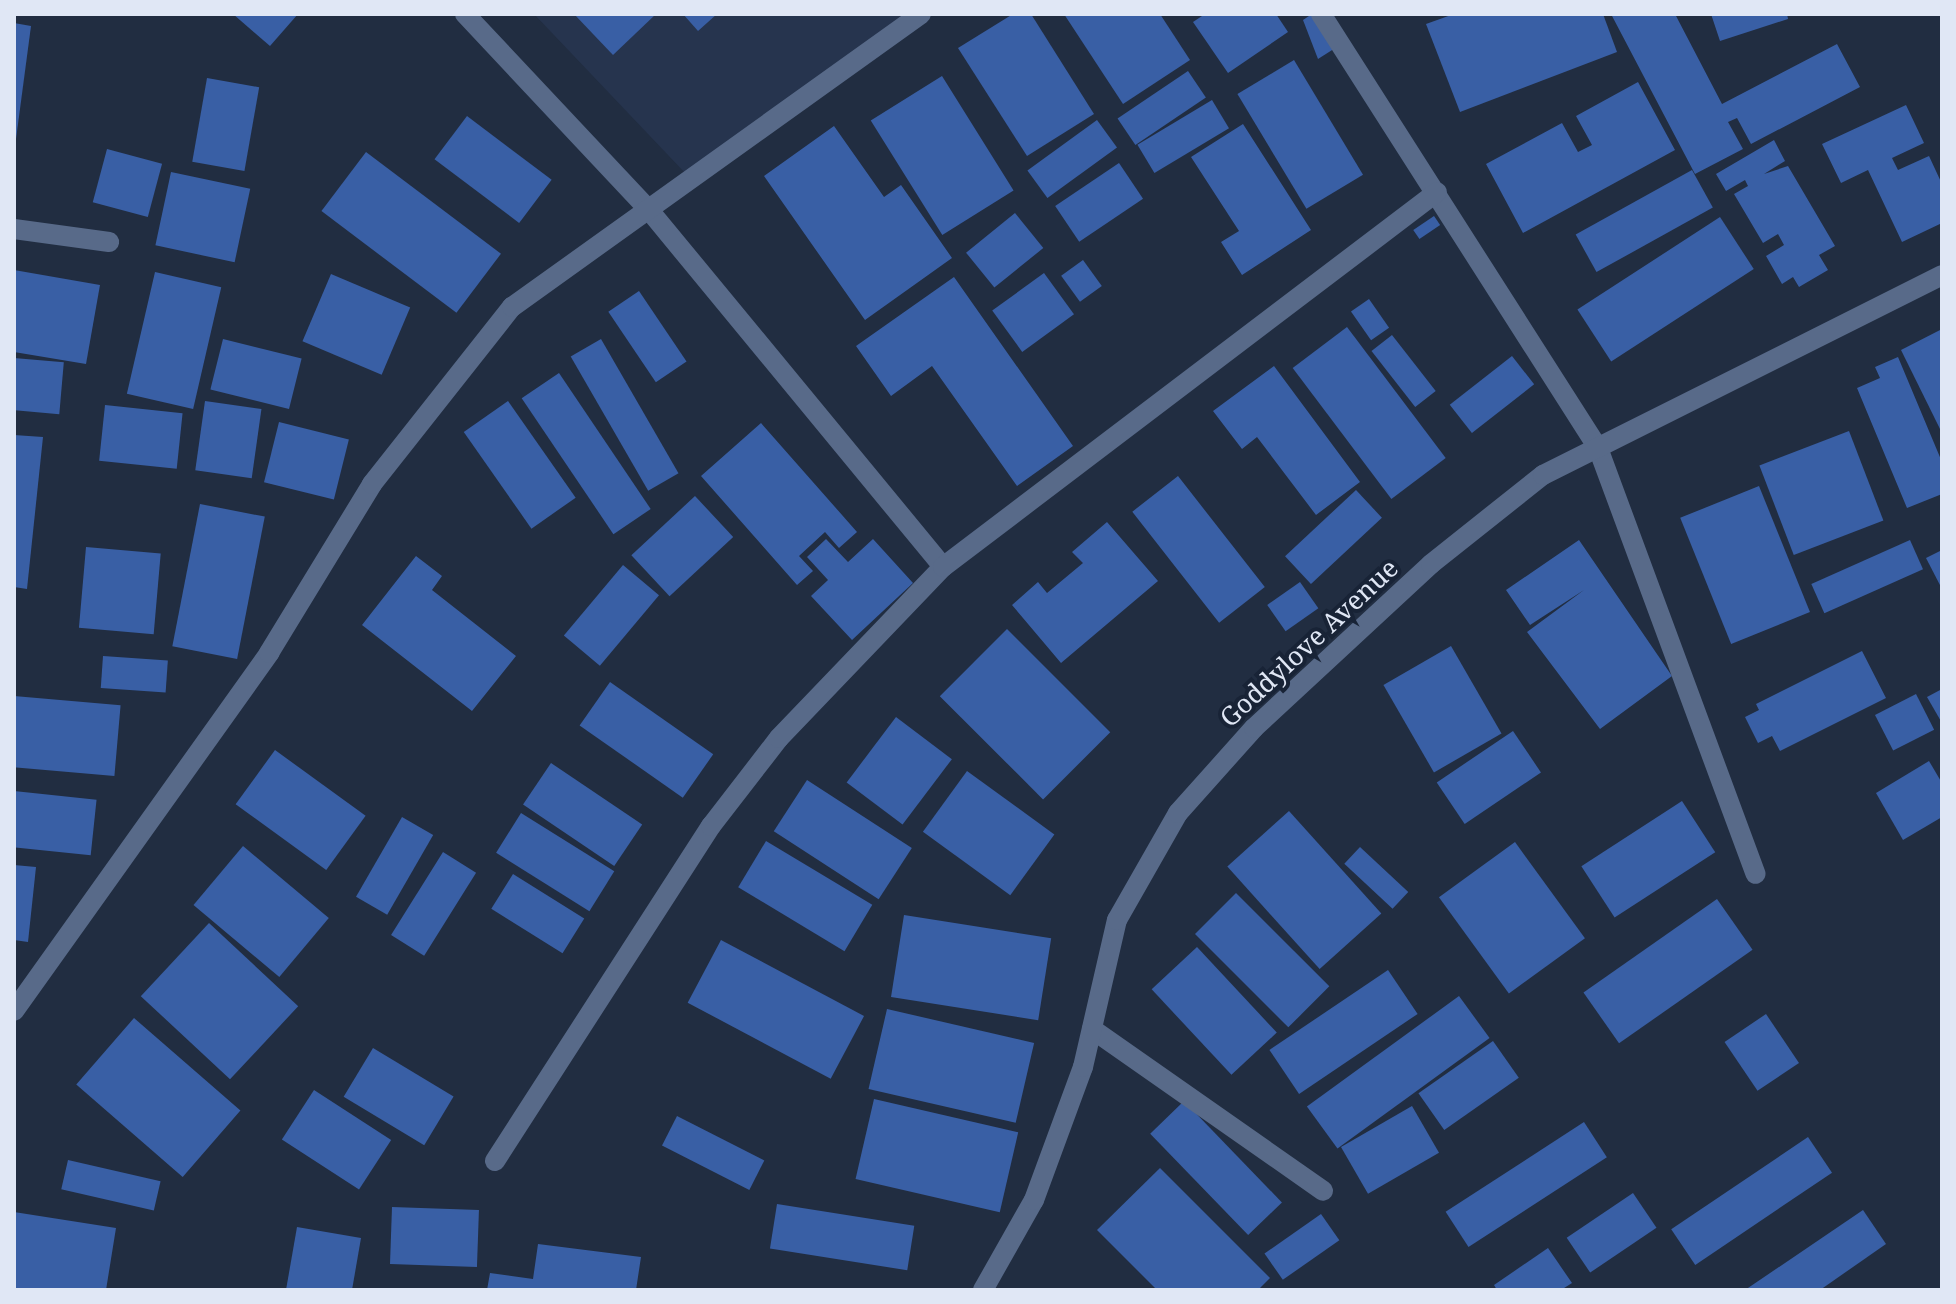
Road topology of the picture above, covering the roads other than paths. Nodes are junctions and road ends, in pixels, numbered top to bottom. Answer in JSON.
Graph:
{"nodes":[{"id":1,"x":465,"y":14,"type":"edge"},
{"id":2,"x":921,"y":14,"type":"edge"},
{"id":3,"x":1321,"y":14,"type":"edge"},
{"id":4,"x":1437,"y":192,"type":"junction"},
{"id":5,"x":649,"y":210,"type":"junction"},
{"id":6,"x":14,"y":229,"type":"edge"},
{"id":7,"x":109,"y":242,"type":"dead end"},
{"id":8,"x":1942,"y":275,"type":"edge"},
{"id":9,"x":1598,"y":448,"type":"junction"},
{"id":10,"x":943,"y":567,"type":"junction"},
{"id":11,"x":1756,"y":874,"type":"dead end"},
{"id":12,"x":14,"y":1011,"type":"edge"},
{"id":13,"x":1092,"y":1029,"type":"junction"},
{"id":14,"x":495,"y":1161,"type":"dead end"},
{"id":15,"x":1323,"y":1191,"type":"dead end"},
{"id":16,"x":983,"y":1290,"type":"edge"}],
"edges":[{"from":1,"to":5,"type":"street"},
{"from":2,"to":5,"type":"street"},
{"from":3,"to":4,"type":"street"},
{"from":4,"to":9,"type":"street"},
{"from":4,"to":10,"type":"street"},
{"from":5,"to":10,"type":"street"},
{"from":5,"to":12,"type":"street"},
{"from":6,"to":7,"type":"street"},
{"from":8,"to":9,"type":"street","name":"Goddylove Avenue"},
{"from":9,"to":11,"type":"street"},
{"from":9,"to":13,"type":"street","name":"Goddylove Avenue"},
{"from":10,"to":14,"type":"street"},
{"from":13,"to":15,"type":"street"},
{"from":13,"to":16,"type":"street","name":"Goddylove Avenue"}]}
